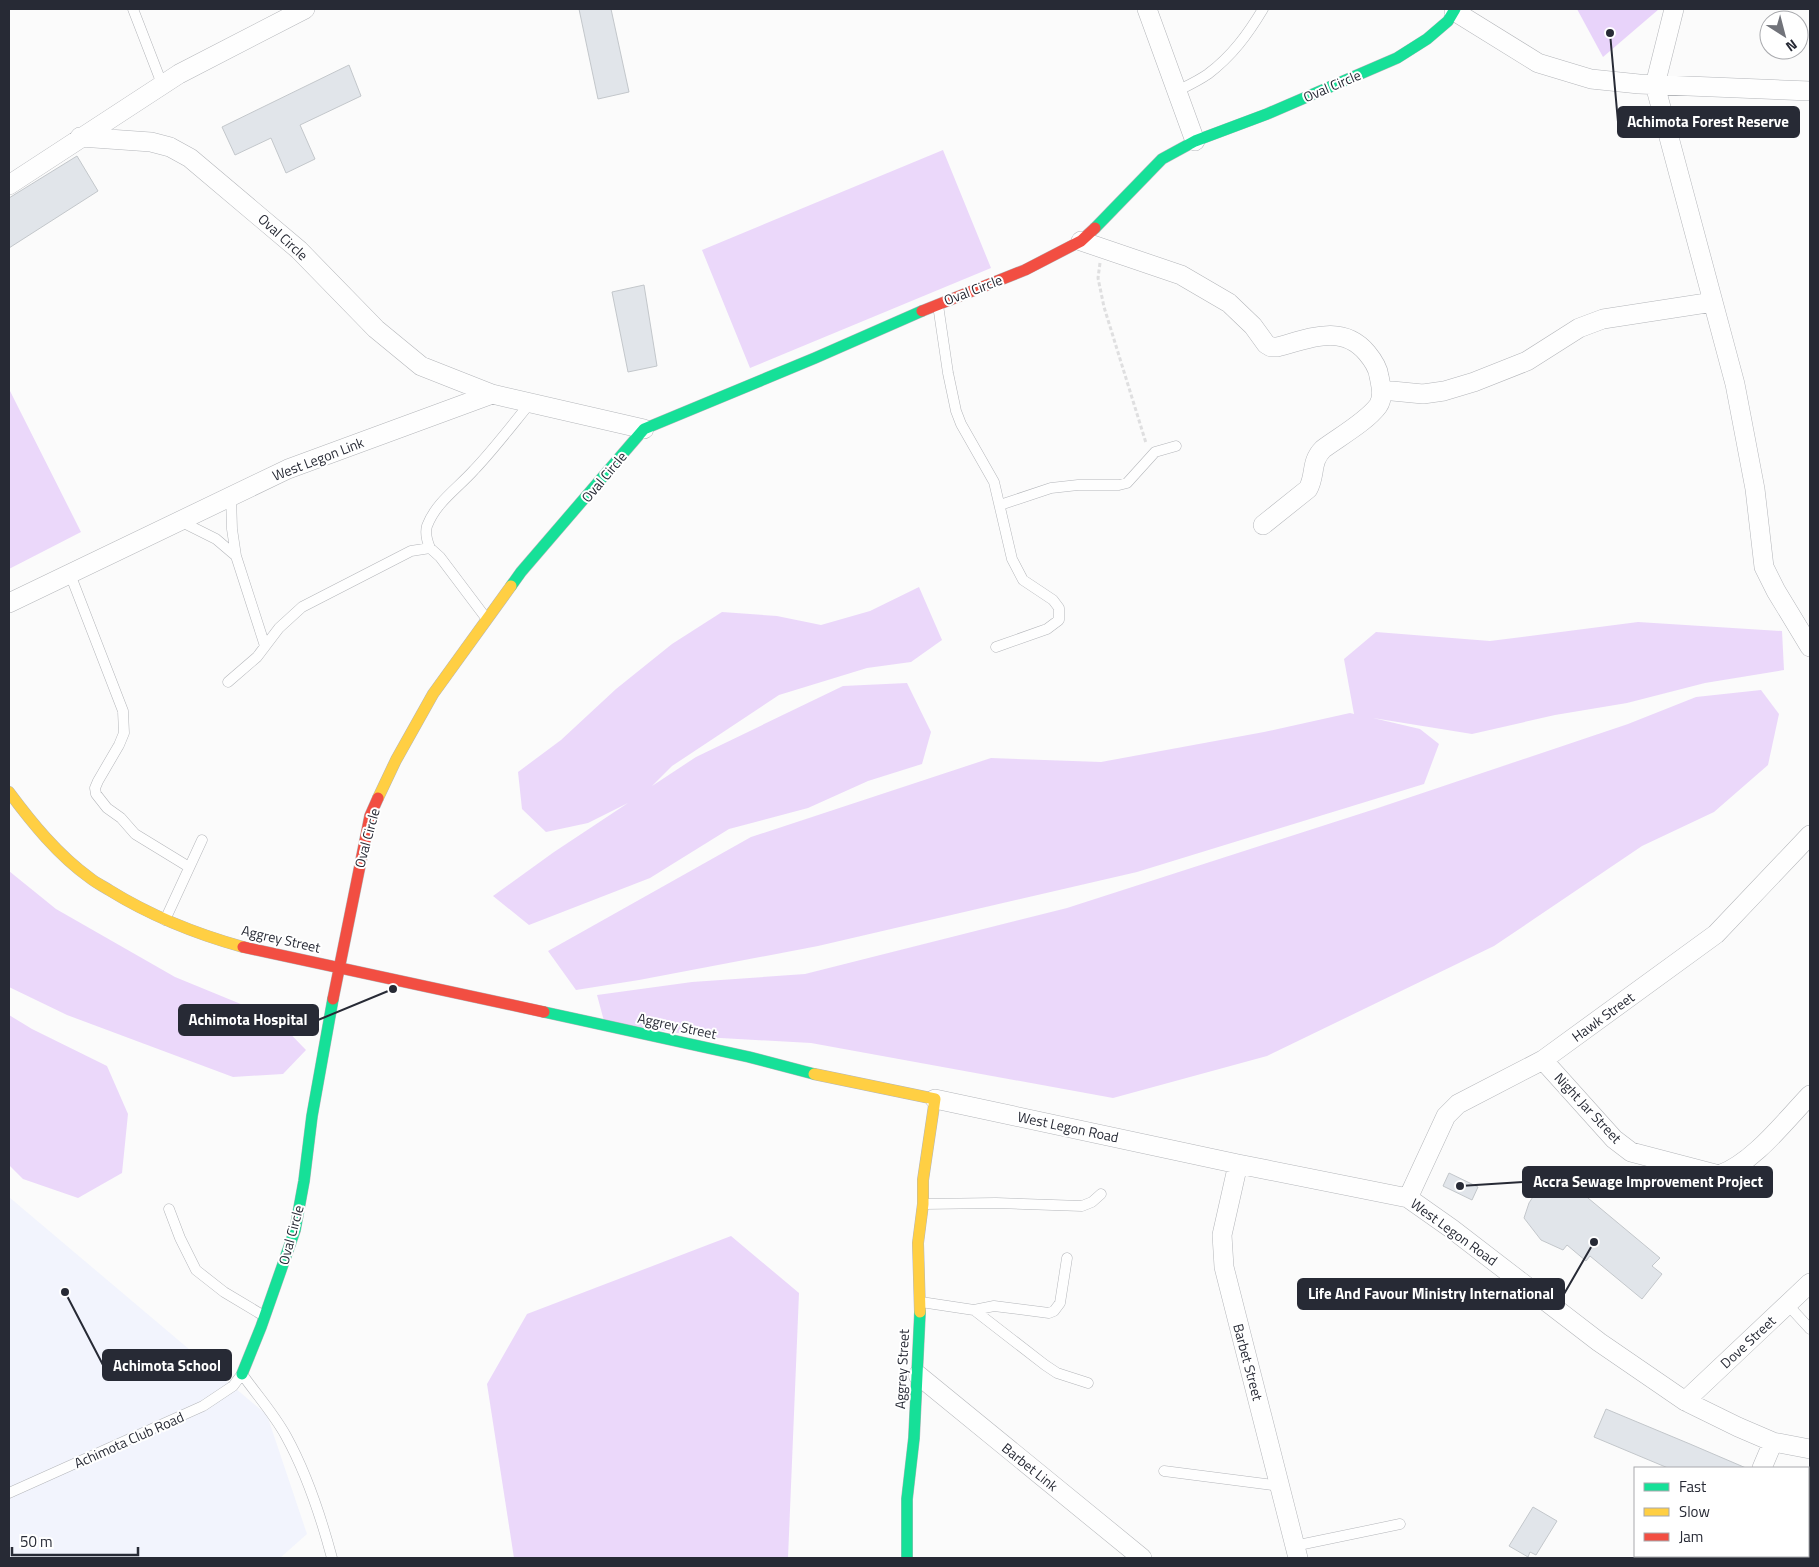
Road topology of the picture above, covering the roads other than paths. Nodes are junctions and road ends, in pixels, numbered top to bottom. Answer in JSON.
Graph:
{"nodes":[{"id":1,"x":133,"y":9,"type":"edge"},
{"id":2,"x":305,"y":9,"type":"edge"},
{"id":3,"x":1146,"y":9,"type":"edge"},
{"id":4,"x":1263,"y":9,"type":"edge"},
{"id":5,"x":1674,"y":9,"type":"edge"},
{"id":6,"x":1455,"y":10,"type":"edge"},
{"id":7,"x":162,"y":84,"type":"junction"},
{"id":8,"x":1655,"y":85,"type":"junction"},
{"id":9,"x":1809,"y":89,"type":"edge"},
{"id":10,"x":1177,"y":91,"type":"junction"},
{"id":11,"x":80,"y":138,"type":"junction"},
{"id":12,"x":1195,"y":141,"type":"junction"},
{"id":13,"x":9,"y":185,"type":"edge"},
{"id":14,"x":1081,"y":241,"type":"junction"},
{"id":15,"x":1713,"y":302,"type":"junction"},
{"id":16,"x":938,"y":304,"type":"junction"},
{"id":17,"x":1382,"y":390,"type":"junction"},
{"id":18,"x":492,"y":394,"type":"junction"},
{"id":19,"x":531,"y":402,"type":"junction"},
{"id":20,"x":644,"y":429,"type":"junction"},
{"id":21,"x":1176,"y":446,"type":"dead end"},
{"id":22,"x":231,"y":496,"type":"junction"},
{"id":23,"x":1000,"y":505,"type":"junction"},
{"id":24,"x":180,"y":521,"type":"junction"},
{"id":25,"x":1263,"y":525,"type":"dead end"},
{"id":26,"x":430,"y":548,"type":"junction"},
{"id":27,"x":236,"y":556,"type":"junction"},
{"id":28,"x":70,"y":574,"type":"junction"},
{"id":29,"x":9,"y":603,"type":"edge"},
{"id":30,"x":487,"y":619,"type":"junction"},
{"id":31,"x":265,"y":646,"type":"junction"},
{"id":32,"x":996,"y":647,"type":"dead end"},
{"id":33,"x":1810,"y":647,"type":"edge"},
{"id":34,"x":228,"y":682,"type":"dead end"},
{"id":35,"x":9,"y":792,"type":"edge"},
{"id":36,"x":1810,"y":835,"type":"edge"},
{"id":37,"x":202,"y":840,"type":"dead end"},
{"id":38,"x":189,"y":868,"type":"junction"},
{"id":39,"x":165,"y":921,"type":"junction"},
{"id":40,"x":338,"y":967,"type":"junction"},
{"id":41,"x":1543,"y":1060,"type":"junction"},
{"id":42,"x":1810,"y":1095,"type":"edge"},
{"id":43,"x":935,"y":1099,"type":"junction"},
{"id":44,"x":1238,"y":1164,"type":"junction"},
{"id":45,"x":1102,"y":1194,"type":"dead end"},
{"id":46,"x":1408,"y":1198,"type":"junction"},
{"id":47,"x":923,"y":1204,"type":"junction"},
{"id":48,"x":169,"y":1209,"type":"dead end"},
{"id":49,"x":1067,"y":1258,"type":"dead end"},
{"id":50,"x":1810,"y":1283,"type":"edge"},
{"id":51,"x":920,"y":1302,"type":"junction"},
{"id":52,"x":1788,"y":1305,"type":"junction"},
{"id":53,"x":974,"y":1310,"type":"junction"},
{"id":54,"x":265,"y":1316,"type":"junction"},
{"id":55,"x":1810,"y":1329,"type":"edge"},
{"id":56,"x":242,"y":1374,"type":"junction"},
{"id":57,"x":918,"y":1375,"type":"junction"},
{"id":58,"x":1088,"y":1383,"type":"dead end"},
{"id":59,"x":1685,"y":1401,"type":"junction"},
{"id":60,"x":1774,"y":1442,"type":"junction"},
{"id":61,"x":1810,"y":1449,"type":"edge"},
{"id":62,"x":1762,"y":1467,"type":"edge"},
{"id":63,"x":1164,"y":1471,"type":"dead end"},
{"id":64,"x":1281,"y":1486,"type":"junction"},
{"id":65,"x":9,"y":1493,"type":"edge"},
{"id":66,"x":1400,"y":1524,"type":"dead end"},
{"id":67,"x":1296,"y":1552,"type":"edge"},
{"id":68,"x":332,"y":1558,"type":"edge"},
{"id":69,"x":907,"y":1558,"type":"edge"},
{"id":70,"x":1142,"y":1558,"type":"edge"}],
"edges":[{"from":1,"to":7,"type":"lane"},
{"from":2,"to":7,"type":"street"},
{"from":3,"to":10,"type":"street"},
{"from":4,"to":10,"type":"lane"},
{"from":5,"to":8,"type":"street"},
{"from":6,"to":8,"type":"street"},
{"from":6,"to":12,"type":"street","name":"Oval Circle"},
{"from":7,"to":11,"type":"street"},
{"from":8,"to":9,"type":"street"},
{"from":8,"to":15,"type":"street"},
{"from":10,"to":12,"type":"street"},
{"from":11,"to":13,"type":"street"},
{"from":11,"to":18,"type":"street","name":"Oval Circle"},
{"from":12,"to":14,"type":"street","name":"Oval Circle"},
{"from":14,"to":16,"type":"street","name":"Oval Circle"},
{"from":14,"to":17,"type":"street"},
{"from":15,"to":17,"type":"street"},
{"from":15,"to":33,"type":"street"},
{"from":16,"to":20,"type":"street","name":"Oval Circle"},
{"from":16,"to":23,"type":"lane"},
{"from":17,"to":25,"type":"street"},
{"from":18,"to":19,"type":"street"},
{"from":18,"to":22,"type":"street","name":"West Legon Link"},
{"from":19,"to":20,"type":"street"},
{"from":19,"to":26,"type":"lane"},
{"from":20,"to":30,"type":"street","name":"Oval Circle"},
{"from":21,"to":23,"type":"lane"},
{"from":22,"to":24,"type":"street","name":"West Legon Link"},
{"from":22,"to":27,"type":"lane"},
{"from":23,"to":32,"type":"lane"},
{"from":24,"to":27,"type":"lane"},
{"from":24,"to":28,"type":"street","name":"West Legon Link"},
{"from":26,"to":30,"type":"lane"},
{"from":26,"to":31,"type":"lane"},
{"from":27,"to":31,"type":"lane"},
{"from":28,"to":29,"type":"street","name":"West Legon Link"},
{"from":28,"to":38,"type":"lane"},
{"from":30,"to":40,"type":"street","name":"Oval Circle"},
{"from":31,"to":34,"type":"lane"},
{"from":35,"to":39,"type":"street","name":"Aggrey Street"},
{"from":36,"to":41,"type":"street","name":"Hawk Street"},
{"from":37,"to":38,"type":"lane"},
{"from":38,"to":39,"type":"lane"},
{"from":39,"to":40,"type":"street","name":"Aggrey Street"},
{"from":40,"to":43,"type":"street","name":"Aggrey Street"},
{"from":40,"to":54,"type":"street","name":"Oval Circle"},
{"from":41,"to":42,"type":"street","name":"Night Jar Street"},
{"from":41,"to":46,"type":"street","name":"Hawk Street"},
{"from":43,"to":44,"type":"street","name":"West Legon Road"},
{"from":43,"to":47,"type":"street","name":"Aggrey Street"},
{"from":44,"to":46,"type":"street","name":"West Legon Road"},
{"from":44,"to":64,"type":"street","name":"Barbet Street"},
{"from":45,"to":47,"type":"lane"},
{"from":46,"to":59,"type":"street","name":"West Legon Road"},
{"from":47,"to":51,"type":"street","name":"Aggrey Street"},
{"from":48,"to":54,"type":"lane"},
{"from":49,"to":53,"type":"lane"},
{"from":50,"to":52,"type":"street","name":"Dove Street"},
{"from":51,"to":53,"type":"lane"},
{"from":51,"to":57,"type":"street","name":"Aggrey Street"},
{"from":52,"to":55,"type":"lane"},
{"from":52,"to":59,"type":"street","name":"Dove Street"},
{"from":53,"to":58,"type":"lane"},
{"from":54,"to":56,"type":"street","name":"Oval Circle"},
{"from":56,"to":65,"type":"lane","name":"Achimota Club Road"},
{"from":56,"to":68,"type":"lane"},
{"from":57,"to":69,"type":"street","name":"Aggrey Street"},
{"from":57,"to":70,"type":"street","name":"Barbet Link"},
{"from":59,"to":60,"type":"street","name":"West Legon Road"},
{"from":60,"to":61,"type":"street","name":"West Legon Road"},
{"from":60,"to":62,"type":"street"},
{"from":63,"to":64,"type":"lane"},
{"from":64,"to":67,"type":"street","name":"Barbet Street"},
{"from":66,"to":67,"type":"lane"}]}
